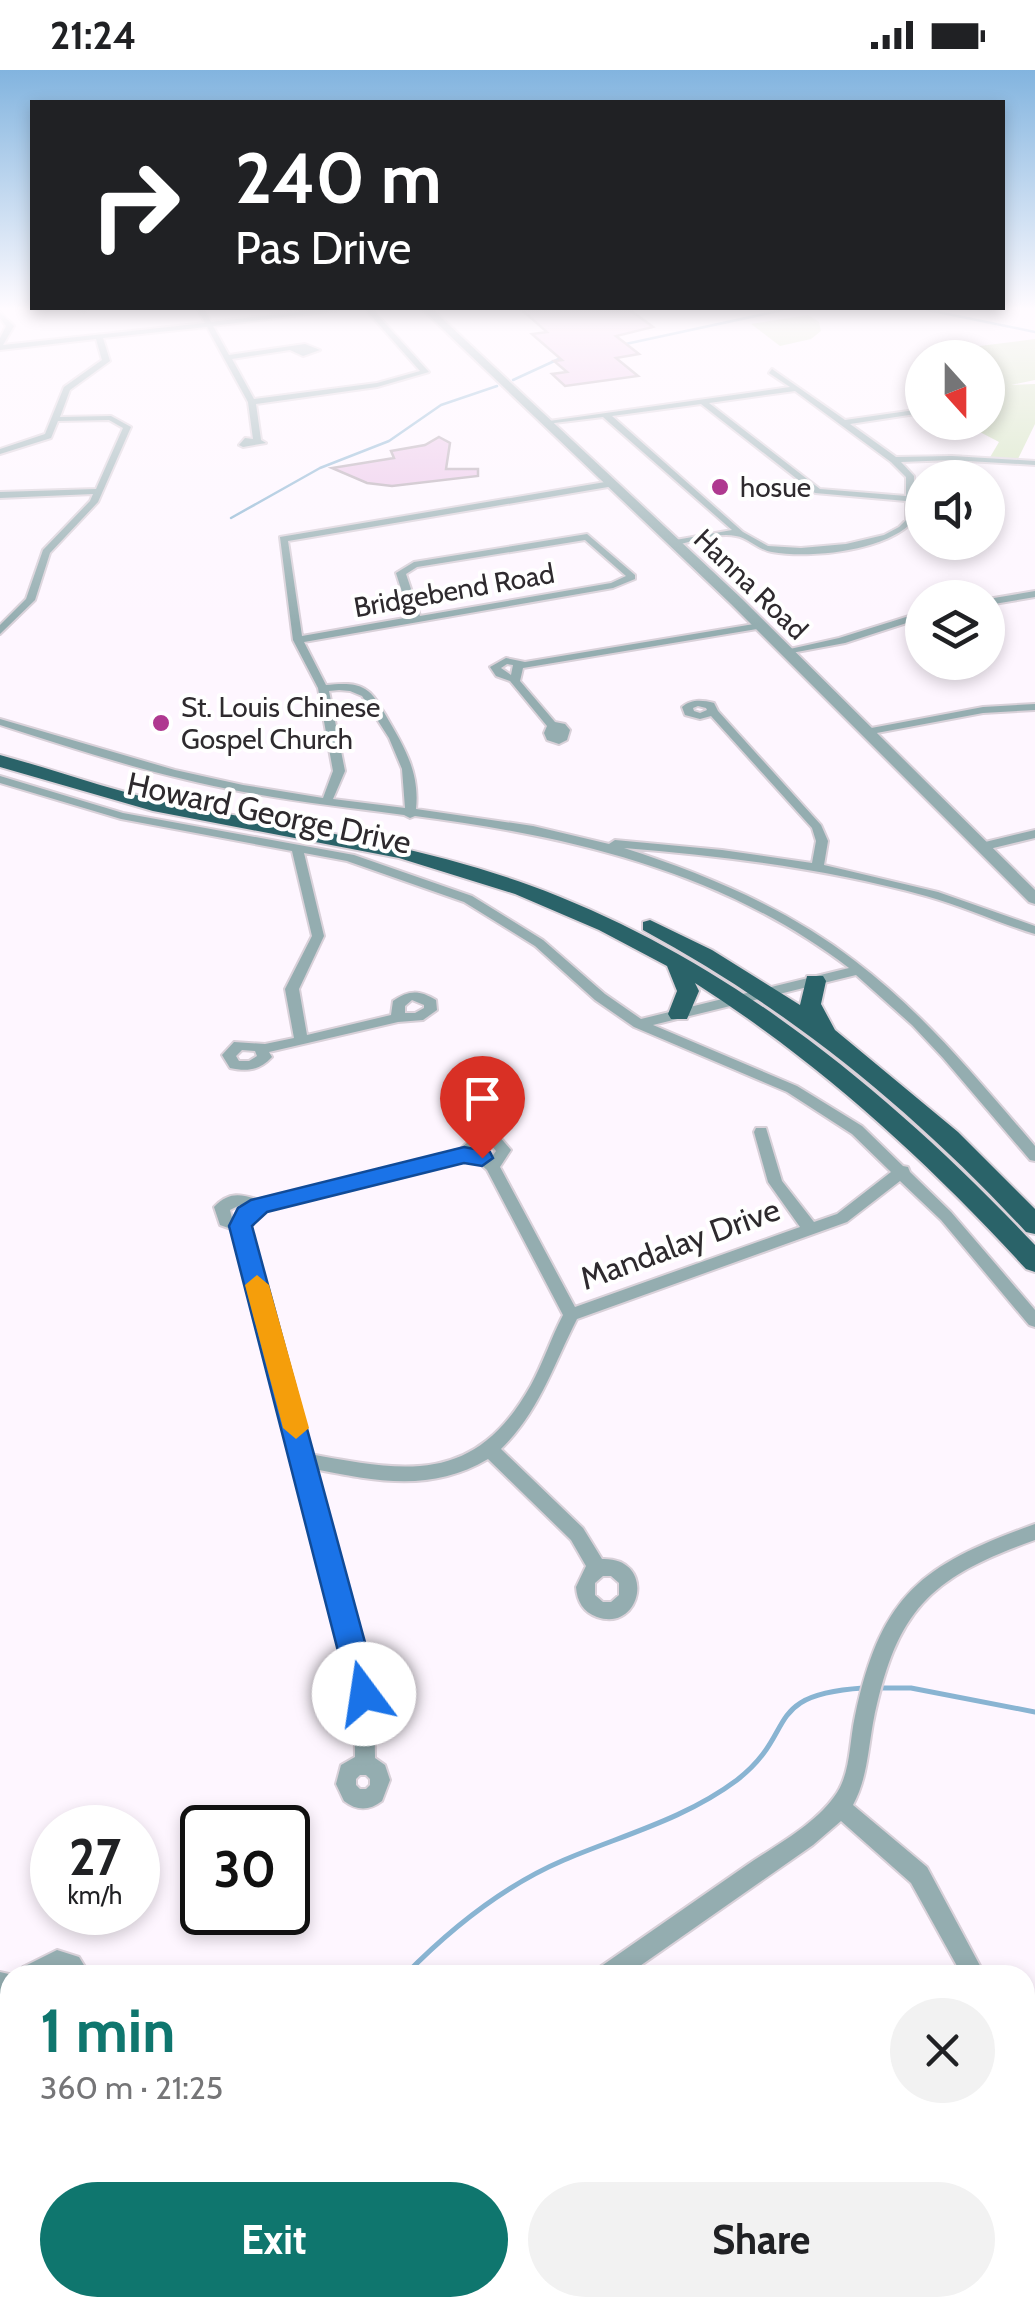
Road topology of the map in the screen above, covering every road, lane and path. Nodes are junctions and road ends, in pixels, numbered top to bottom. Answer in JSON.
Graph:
{"nodes":[{"id":1,"x":57,"y":415,"type":"edge"},
{"id":2,"x":254,"y":415,"type":"edge"},
{"id":3,"x":538,"y":415,"type":"edge"},
{"id":4,"x":600,"y":415,"type":"edge"},
{"id":5,"x":607,"y":415,"type":"edge"},
{"id":6,"x":719,"y":415,"type":"edge"},
{"id":7,"x":831,"y":415,"type":"edge"},
{"id":8,"x":897,"y":415,"type":"edge"},
{"id":9,"x":55,"y":419,"type":"junction"},
{"id":10,"x":546,"y":422,"type":"junction"},
{"id":11,"x":842,"y":423,"type":"junction"},
{"id":12,"x":257,"y":440,"type":"dead end"},
{"id":13,"x":0,"y":452,"type":"edge"},
{"id":14,"x":894,"y":460,"type":"junction"},
{"id":15,"x":1035,"y":464,"type":"edge"},
{"id":16,"x":905,"y":471,"type":"edge"},
{"id":17,"x":611,"y":484,"type":"junction"},
{"id":18,"x":98,"y":491,"type":"junction"},
{"id":19,"x":0,"y":495,"type":"edge"},
{"id":20,"x":905,"y":499,"type":"edge"},
{"id":21,"x":739,"y":532,"type":"junction"},
{"id":22,"x":905,"y":533,"type":"edge"},
{"id":23,"x":572,"y":538,"type":"junction"},
{"id":24,"x":599,"y":543,"type":"junction"},
{"id":25,"x":673,"y":543,"type":"junction"},
{"id":26,"x":1035,"y":594,"type":"edge"},
{"id":27,"x":1005,"y":599,"type":"edge"},
{"id":28,"x":416,"y":620,"type":"junction"},
{"id":29,"x":905,"y":620,"type":"edge"},
{"id":30,"x":760,"y":626,"type":"junction"},
{"id":31,"x":0,"y":631,"type":"edge"},
{"id":32,"x":298,"y":640,"type":"junction"},
{"id":33,"x":786,"y":652,"type":"junction"},
{"id":34,"x":522,"y":664,"type":"junction"},
{"id":35,"x":514,"y":678,"type":"junction"},
{"id":36,"x":323,"y":688,"type":"junction"},
{"id":37,"x":1035,"y":707,"type":"edge"},
{"id":38,"x":713,"y":712,"type":"dead end"},
{"id":39,"x":0,"y":722,"type":"edge"},
{"id":40,"x":553,"y":727,"type":"dead end"},
{"id":41,"x":866,"y":732,"type":"junction"},
{"id":42,"x":0,"y":746,"type":"edge"},
{"id":43,"x":0,"y":761,"type":"edge"},
{"id":44,"x":0,"y":780,"type":"edge"},
{"id":45,"x":327,"y":801,"type":"junction"},
{"id":46,"x":410,"y":815,"type":"junction"},
{"id":47,"x":1035,"y":834,"type":"edge"},
{"id":48,"x":583,"y":842,"type":"junction"},
{"id":49,"x":982,"y":847,"type":"junction"},
{"id":50,"x":297,"y":848,"type":"junction"},
{"id":51,"x":816,"y":869,"type":"junction"},
{"id":52,"x":1035,"y":899,"type":"edge"},
{"id":53,"x":1035,"y":930,"type":"edge"},
{"id":54,"x":818,"y":943,"type":"junction"},
{"id":55,"x":674,"y":958,"type":"junction"},
{"id":56,"x":858,"y":970,"type":"junction"},
{"id":57,"x":814,"y":981,"type":"junction"},
{"id":58,"x":766,"y":993,"type":"junction"},
{"id":59,"x":741,"y":999,"type":"junction"},
{"id":60,"x":679,"y":1014,"type":"junction"},
{"id":61,"x":398,"y":1018,"type":"dead end"},
{"id":62,"x":640,"y":1024,"type":"junction"},
{"id":63,"x":830,"y":1038,"type":"junction"},
{"id":64,"x":302,"y":1042,"type":"junction"},
{"id":65,"x":264,"y":1049,"type":"dead end"},
{"id":66,"x":695,"y":1051,"type":"junction"},
{"id":67,"x":760,"y":1132,"type":"dead end"},
{"id":68,"x":464,"y":1155,"type":"junction"},
{"id":69,"x":1035,"y":1156,"type":"edge"},
{"id":70,"x":488,"y":1162,"type":"junction"},
{"id":71,"x":903,"y":1172,"type":"junction"},
{"id":72,"x":1035,"y":1225,"type":"edge"},
{"id":73,"x":811,"y":1230,"type":"junction"},
{"id":74,"x":1035,"y":1262,"type":"edge"},
{"id":75,"x":571,"y":1315,"type":"junction"},
{"id":76,"x":1035,"y":1321,"type":"edge"},
{"id":77,"x":490,"y":1451,"type":"junction"},
{"id":78,"x":305,"y":1460,"type":"junction"},
{"id":79,"x":1035,"y":1532,"type":"edge"},
{"id":80,"x":598,"y":1570,"type":"dead end"},
{"id":81,"x":365,"y":1765,"type":"dead end"},
{"id":82,"x":840,"y":1807,"type":"junction"},
{"id":83,"x":622,"y":1965,"type":"edge"},
{"id":84,"x":968,"y":1965,"type":"edge"}],
"edges":[{"from":1,"to":9,"type":"street"},
{"from":2,"to":12,"type":"street"},
{"from":3,"to":10,"type":"street","name":"Hanna Road"},
{"from":4,"to":10,"type":"street"},
{"from":5,"to":21,"type":"street"},
{"from":6,"to":20,"type":"street"},
{"from":7,"to":11,"type":"street"},
{"from":8,"to":11,"type":"street"},
{"from":9,"to":13,"type":"street"},
{"from":9,"to":18,"type":"street"},
{"from":10,"to":17,"type":"street","name":"Hanna Road"},
{"from":11,"to":14,"type":"street"},
{"from":14,"to":15,"type":"street"},
{"from":14,"to":16,"type":"street"},
{"from":17,"to":25,"type":"street","name":"Hanna Road"},
{"from":17,"to":32,"type":"street"},
{"from":18,"to":19,"type":"street"},
{"from":18,"to":31,"type":"street"},
{"from":21,"to":22,"type":"street"},
{"from":21,"to":25,"type":"street"},
{"from":23,"to":24,"type":"street","name":"Bridgebend Road"},
{"from":23,"to":24,"type":"street"},
{"from":23,"to":28,"type":"street"},
{"from":24,"to":28,"type":"street","name":"Bridgebend Road"},
{"from":25,"to":30,"type":"street","name":"Hanna Road"},
{"from":26,"to":27,"type":"street"},
{"from":28,"to":32,"type":"street","name":"Bridgebend Road"},
{"from":29,"to":33,"type":"street"},
{"from":30,"to":33,"type":"street","name":"Hanna Road"},
{"from":30,"to":34,"type":"street"},
{"from":32,"to":36,"type":"street"},
{"from":33,"to":41,"type":"street","name":"Hanna Road"},
{"from":34,"to":35,"type":"street"},
{"from":34,"to":35,"type":"street"},
{"from":35,"to":40,"type":"street"},
{"from":36,"to":45,"type":"street"},
{"from":36,"to":46,"type":"street"},
{"from":37,"to":41,"type":"street"},
{"from":38,"to":51,"type":"street"},
{"from":39,"to":45,"type":"street"},
{"from":41,"to":49,"type":"street","name":"Hanna Road"},
{"from":42,"to":58,"type":"highway"},
{"from":43,"to":55,"type":"highway"},
{"from":44,"to":50,"type":"street","name":"Howard George Drive"},
{"from":45,"to":46,"type":"street"},
{"from":46,"to":48,"type":"street"},
{"from":47,"to":49,"type":"street"},
{"from":48,"to":51,"type":"street"},
{"from":48,"to":54,"type":"street"},
{"from":49,"to":52,"type":"street","name":"Hanna Road"},
{"from":50,"to":62,"type":"street","name":"Howard George Drive"},
{"from":50,"to":64,"type":"street"},
{"from":51,"to":53,"type":"street"},
{"from":54,"to":56,"type":"street"},
{"from":54,"to":57,"type":"street"},
{"from":55,"to":59,"type":"highway"},
{"from":55,"to":60,"type":"highway"},
{"from":56,"to":57,"type":"street"},
{"from":56,"to":69,"type":"street"},
{"from":57,"to":58,"type":"street"},
{"from":57,"to":63,"type":"highway"},
{"from":58,"to":59,"type":"street"},
{"from":58,"to":63,"type":"highway"},
{"from":59,"to":60,"type":"street"},
{"from":59,"to":74,"type":"highway"},
{"from":60,"to":62,"type":"street"},
{"from":60,"to":66,"type":"street"},
{"from":61,"to":64,"type":"street"},
{"from":62,"to":66,"type":"street","name":"Howard George Drive"},
{"from":63,"to":72,"type":"highway"},
{"from":64,"to":65,"type":"street"},
{"from":66,"to":71,"type":"street","name":"Howard George Drive"},
{"from":67,"to":73,"type":"street"},
{"from":68,"to":70,"type":"street"},
{"from":68,"to":70,"type":"street"},
{"from":68,"to":78,"type":"street"},
{"from":70,"to":75,"type":"street"},
{"from":71,"to":73,"type":"street","name":"Mandalay Drive"},
{"from":71,"to":76,"type":"street","name":"Howard George Drive"},
{"from":73,"to":75,"type":"street","name":"Mandalay Drive"},
{"from":75,"to":77,"type":"street","name":"Mandalay Drive"},
{"from":77,"to":78,"type":"street","name":"Mandalay Drive"},
{"from":77,"to":80,"type":"street"},
{"from":78,"to":81,"type":"street"},
{"from":79,"to":82,"type":"street"},
{"from":82,"to":83,"type":"street"},
{"from":82,"to":84,"type":"street"}]}
